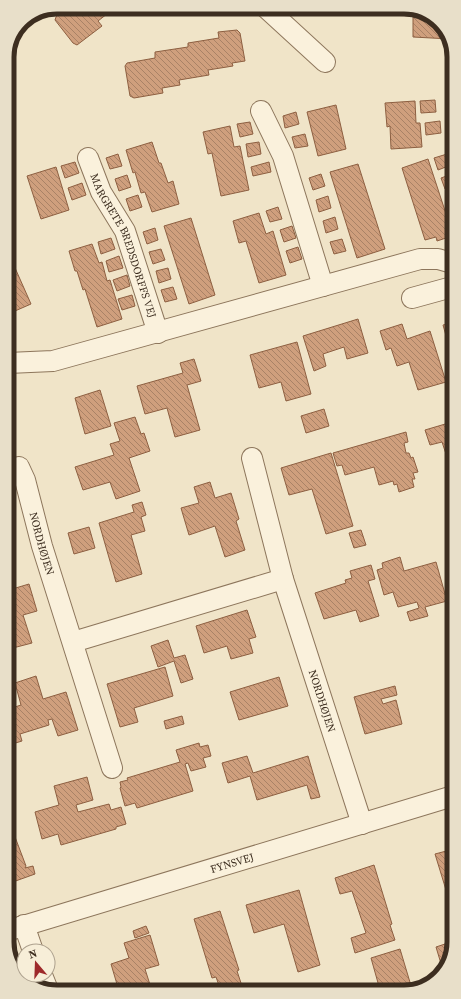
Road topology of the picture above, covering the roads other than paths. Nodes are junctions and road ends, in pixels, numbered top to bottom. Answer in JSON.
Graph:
{"nodes":[{"id":1,"x":273,"y":14,"type":"edge"},
{"id":2,"x":325,"y":62,"type":"dead end"},
{"id":3,"x":261,"y":111,"type":"dead end"},
{"id":4,"x":88,"y":158,"type":"dead end"},
{"id":5,"x":447,"y":262,"type":"edge"},
{"id":6,"x":323,"y":286,"type":"junction"},
{"id":7,"x":447,"y":288,"type":"edge"},
{"id":8,"x":412,"y":298,"type":"dead end"},
{"id":9,"x":158,"y":333,"type":"junction"},
{"id":10,"x":14,"y":363,"type":"edge"},
{"id":11,"x":252,"y":458,"type":"dead end"},
{"id":12,"x":20,"y":467,"type":"dead end"},
{"id":13,"x":283,"y":579,"type":"junction"},
{"id":14,"x":73,"y":642,"type":"junction"},
{"id":15,"x":112,"y":768,"type":"dead end"},
{"id":16,"x":447,"y":798,"type":"edge"},
{"id":17,"x":362,"y":824,"type":"junction"},
{"id":18,"x":17,"y":928,"type":"edge"},
{"id":19,"x":27,"y":943,"type":"edge"}],
"edges":[{"from":1,"to":2,"type":"street"},
{"from":3,"to":6,"type":"street"},
{"from":4,"to":9,"type":"street","name":"MARGRETE BREDSDORFFS VEJ"},
{"from":5,"to":6,"type":"street","name":"MARGRETE BREDSDORFFS VEJ"},
{"from":6,"to":9,"type":"street","name":"MARGRETE BREDSDORFFS VEJ"},
{"from":7,"to":8,"type":"street"},
{"from":9,"to":10,"type":"street","name":"MARGRETE BREDSDORFFS VEJ"},
{"from":11,"to":13,"type":"street","name":"NORDHØJEN"},
{"from":12,"to":14,"type":"street","name":"NORDHØJEN"},
{"from":13,"to":14,"type":"street"},
{"from":13,"to":17,"type":"street","name":"NORDHØJEN"},
{"from":14,"to":15,"type":"street","name":"NORDHØJEN"},
{"from":16,"to":17,"type":"street","name":"FYNSVEJ"},
{"from":17,"to":18,"type":"street","name":"FYNSVEJ"},
{"from":18,"to":19,"type":"street"}]}
